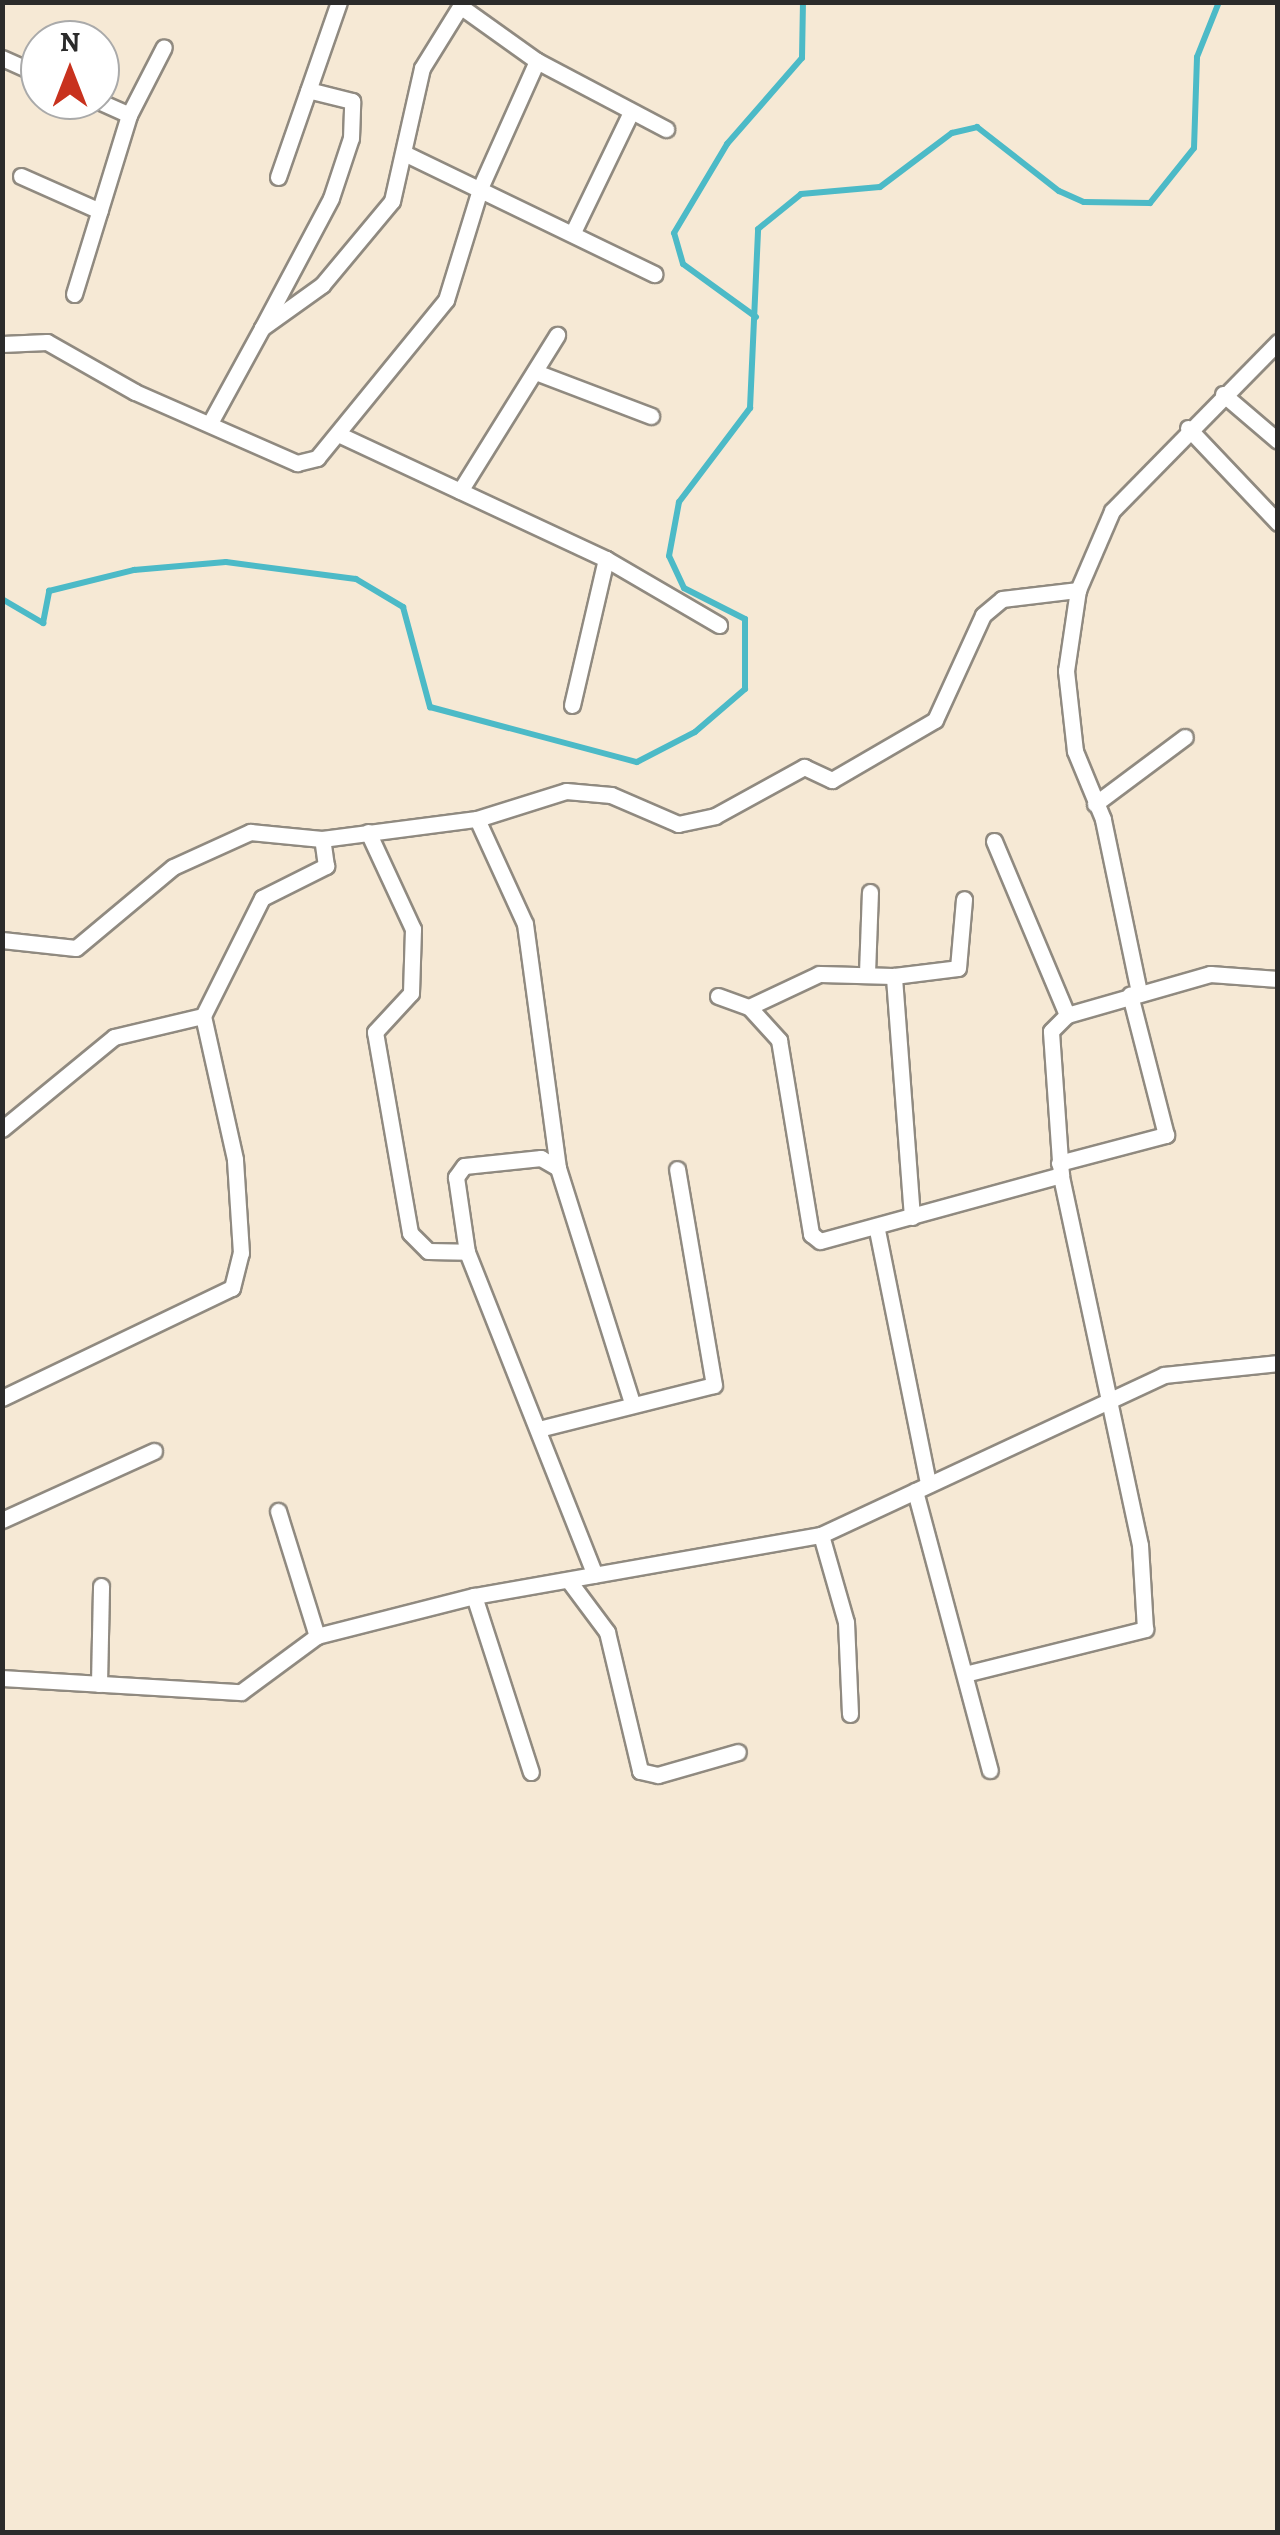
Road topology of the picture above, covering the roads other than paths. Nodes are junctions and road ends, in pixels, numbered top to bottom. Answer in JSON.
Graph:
{"nodes":[{"id":1,"x":339,"y":2,"type":"edge"},
{"id":2,"x":462,"y":4,"type":"edge"},
{"id":3,"x":164,"y":47,"type":"dead end"},
{"id":4,"x":537,"y":62,"type":"junction"},
{"id":5,"x":308,"y":90,"type":"junction"},
{"id":6,"x":120,"y":111,"type":"edge"},
{"id":7,"x":631,"y":112,"type":"junction"},
{"id":8,"x":129,"y":115,"type":"junction"},
{"id":9,"x":666,"y":129,"type":"dead end"},
{"id":10,"x":406,"y":154,"type":"junction"},
{"id":11,"x":21,"y":176,"type":"dead end"},
{"id":12,"x":278,"y":176,"type":"dead end"},
{"id":13,"x":481,"y":186,"type":"junction"},
{"id":14,"x":100,"y":211,"type":"junction"},
{"id":15,"x":575,"y":228,"type":"junction"},
{"id":16,"x":654,"y":274,"type":"dead end"},
{"id":17,"x":74,"y":294,"type":"dead end"},
{"id":18,"x":262,"y":328,"type":"junction"},
{"id":19,"x":556,"y":335,"type":"dead end"},
{"id":20,"x":1278,"y":342,"type":"edge"},
{"id":21,"x":2,"y":344,"type":"edge"},
{"id":22,"x":538,"y":373,"type":"junction"},
{"id":23,"x":1223,"y":394,"type":"junction"},
{"id":24,"x":651,"y":416,"type":"dead end"},
{"id":25,"x":210,"y":423,"type":"junction"},
{"id":26,"x":1188,"y":428,"type":"junction"},
{"id":27,"x":338,"y":434,"type":"junction"},
{"id":28,"x":1278,"y":441,"type":"edge"},
{"id":29,"x":460,"y":491,"type":"junction"},
{"id":30,"x":1278,"y":523,"type":"edge"},
{"id":31,"x":606,"y":559,"type":"junction"},
{"id":32,"x":1078,"y":590,"type":"junction"},
{"id":33,"x":719,"y":626,"type":"dead end"},
{"id":34,"x":572,"y":705,"type":"dead end"},
{"id":35,"x":1185,"y":737,"type":"dead end"},
{"id":36,"x":1096,"y":804,"type":"junction"},
{"id":37,"x":477,"y":819,"type":"junction"},
{"id":38,"x":368,"y":832,"type":"junction"},
{"id":39,"x":322,"y":839,"type":"junction"},
{"id":40,"x":994,"y":841,"type":"dead end"},
{"id":41,"x":870,"y":892,"type":"dead end"},
{"id":42,"x":964,"y":899,"type":"dead end"},
{"id":43,"x":2,"y":940,"type":"edge"},
{"id":44,"x":867,"y":974,"type":"junction"},
{"id":45,"x":1276,"y":974,"type":"edge"},
{"id":46,"x":894,"y":976,"type":"junction"},
{"id":47,"x":1134,"y":993,"type":"junction"},
{"id":48,"x":718,"y":996,"type":"dead end"},
{"id":49,"x":749,"y":1006,"type":"junction"},
{"id":50,"x":1067,"y":1015,"type":"junction"},
{"id":51,"x":203,"y":1016,"type":"junction"},
{"id":52,"x":2,"y":1129,"type":"edge"},
{"id":53,"x":558,"y":1168,"type":"junction"},
{"id":54,"x":677,"y":1169,"type":"dead end"},
{"id":55,"x":1060,"y":1169,"type":"junction"},
{"id":56,"x":912,"y":1217,"type":"junction"},
{"id":57,"x":877,"y":1230,"type":"junction"},
{"id":58,"x":467,"y":1252,"type":"junction"},
{"id":59,"x":1278,"y":1364,"type":"edge"},
{"id":60,"x":2,"y":1398,"type":"edge"},
{"id":61,"x":1108,"y":1399,"type":"junction"},
{"id":62,"x":632,"y":1402,"type":"junction"},
{"id":63,"x":543,"y":1428,"type":"junction"},
{"id":64,"x":154,"y":1451,"type":"dead end"},
{"id":65,"x":922,"y":1488,"type":"junction"},
{"id":66,"x":278,"y":1512,"type":"dead end"},
{"id":67,"x":2,"y":1520,"type":"edge"},
{"id":68,"x":820,"y":1536,"type":"junction"},
{"id":69,"x":595,"y":1575,"type":"junction"},
{"id":70,"x":569,"y":1580,"type":"junction"},
{"id":71,"x":100,"y":1586,"type":"dead end"},
{"id":72,"x":474,"y":1596,"type":"junction"},
{"id":73,"x":317,"y":1636,"type":"junction"},
{"id":74,"x":965,"y":1674,"type":"junction"},
{"id":75,"x":2,"y":1678,"type":"edge"},
{"id":76,"x":99,"y":1684,"type":"junction"},
{"id":77,"x":850,"y":1714,"type":"dead end"},
{"id":78,"x":738,"y":1752,"type":"dead end"},
{"id":79,"x":990,"y":1770,"type":"dead end"},
{"id":80,"x":532,"y":1772,"type":"dead end"}],
"edges":[{"from":1,"to":5,"type":"street"},
{"from":2,"to":4,"type":"street"},
{"from":2,"to":10,"type":"street"},
{"from":3,"to":8,"type":"street"},
{"from":4,"to":7,"type":"street"},
{"from":4,"to":13,"type":"street"},
{"from":5,"to":12,"type":"street"},
{"from":5,"to":18,"type":"street"},
{"from":6,"to":8,"type":"street"},
{"from":7,"to":9,"type":"street"},
{"from":7,"to":15,"type":"street"},
{"from":8,"to":14,"type":"street"},
{"from":10,"to":13,"type":"street"},
{"from":10,"to":18,"type":"street"},
{"from":11,"to":14,"type":"street"},
{"from":13,"to":15,"type":"street"},
{"from":13,"to":27,"type":"street"},
{"from":14,"to":17,"type":"street"},
{"from":15,"to":16,"type":"street"},
{"from":18,"to":25,"type":"street"},
{"from":19,"to":22,"type":"street"},
{"from":20,"to":23,"type":"street"},
{"from":21,"to":25,"type":"street"},
{"from":22,"to":24,"type":"street"},
{"from":22,"to":29,"type":"street"},
{"from":23,"to":26,"type":"street"},
{"from":23,"to":28,"type":"street"},
{"from":25,"to":27,"type":"street"},
{"from":26,"to":30,"type":"street"},
{"from":26,"to":32,"type":"street"},
{"from":27,"to":29,"type":"street"},
{"from":29,"to":31,"type":"street"},
{"from":31,"to":33,"type":"street"},
{"from":31,"to":34,"type":"street"},
{"from":32,"to":36,"type":"street"},
{"from":32,"to":37,"type":"street"},
{"from":35,"to":36,"type":"street"},
{"from":36,"to":47,"type":"street"},
{"from":37,"to":38,"type":"street"},
{"from":37,"to":53,"type":"street"},
{"from":38,"to":39,"type":"street"},
{"from":38,"to":58,"type":"street"},
{"from":39,"to":43,"type":"street"},
{"from":39,"to":51,"type":"street"},
{"from":40,"to":50,"type":"street"},
{"from":41,"to":44,"type":"street"},
{"from":42,"to":46,"type":"street"},
{"from":44,"to":46,"type":"street"},
{"from":44,"to":49,"type":"street"},
{"from":45,"to":47,"type":"street"},
{"from":46,"to":56,"type":"street"},
{"from":47,"to":50,"type":"street"},
{"from":47,"to":55,"type":"street"},
{"from":48,"to":49,"type":"street"},
{"from":49,"to":57,"type":"street"},
{"from":50,"to":55,"type":"street"},
{"from":51,"to":52,"type":"street"},
{"from":51,"to":60,"type":"street"},
{"from":53,"to":58,"type":"street"},
{"from":53,"to":62,"type":"street"},
{"from":54,"to":62,"type":"street"},
{"from":55,"to":56,"type":"street"},
{"from":55,"to":61,"type":"street"},
{"from":56,"to":57,"type":"street"},
{"from":57,"to":65,"type":"street"},
{"from":58,"to":63,"type":"street"},
{"from":59,"to":61,"type":"street"},
{"from":61,"to":65,"type":"street"},
{"from":61,"to":74,"type":"street"},
{"from":62,"to":63,"type":"street"},
{"from":63,"to":69,"type":"street"},
{"from":64,"to":67,"type":"street"},
{"from":65,"to":68,"type":"street"},
{"from":65,"to":74,"type":"street"},
{"from":66,"to":73,"type":"street"},
{"from":68,"to":69,"type":"street"},
{"from":68,"to":77,"type":"street"},
{"from":69,"to":70,"type":"street"},
{"from":70,"to":72,"type":"street"},
{"from":70,"to":78,"type":"street"},
{"from":71,"to":76,"type":"street"},
{"from":72,"to":73,"type":"street"},
{"from":72,"to":80,"type":"street"},
{"from":73,"to":76,"type":"street"},
{"from":74,"to":79,"type":"street"},
{"from":75,"to":76,"type":"street"}]}
